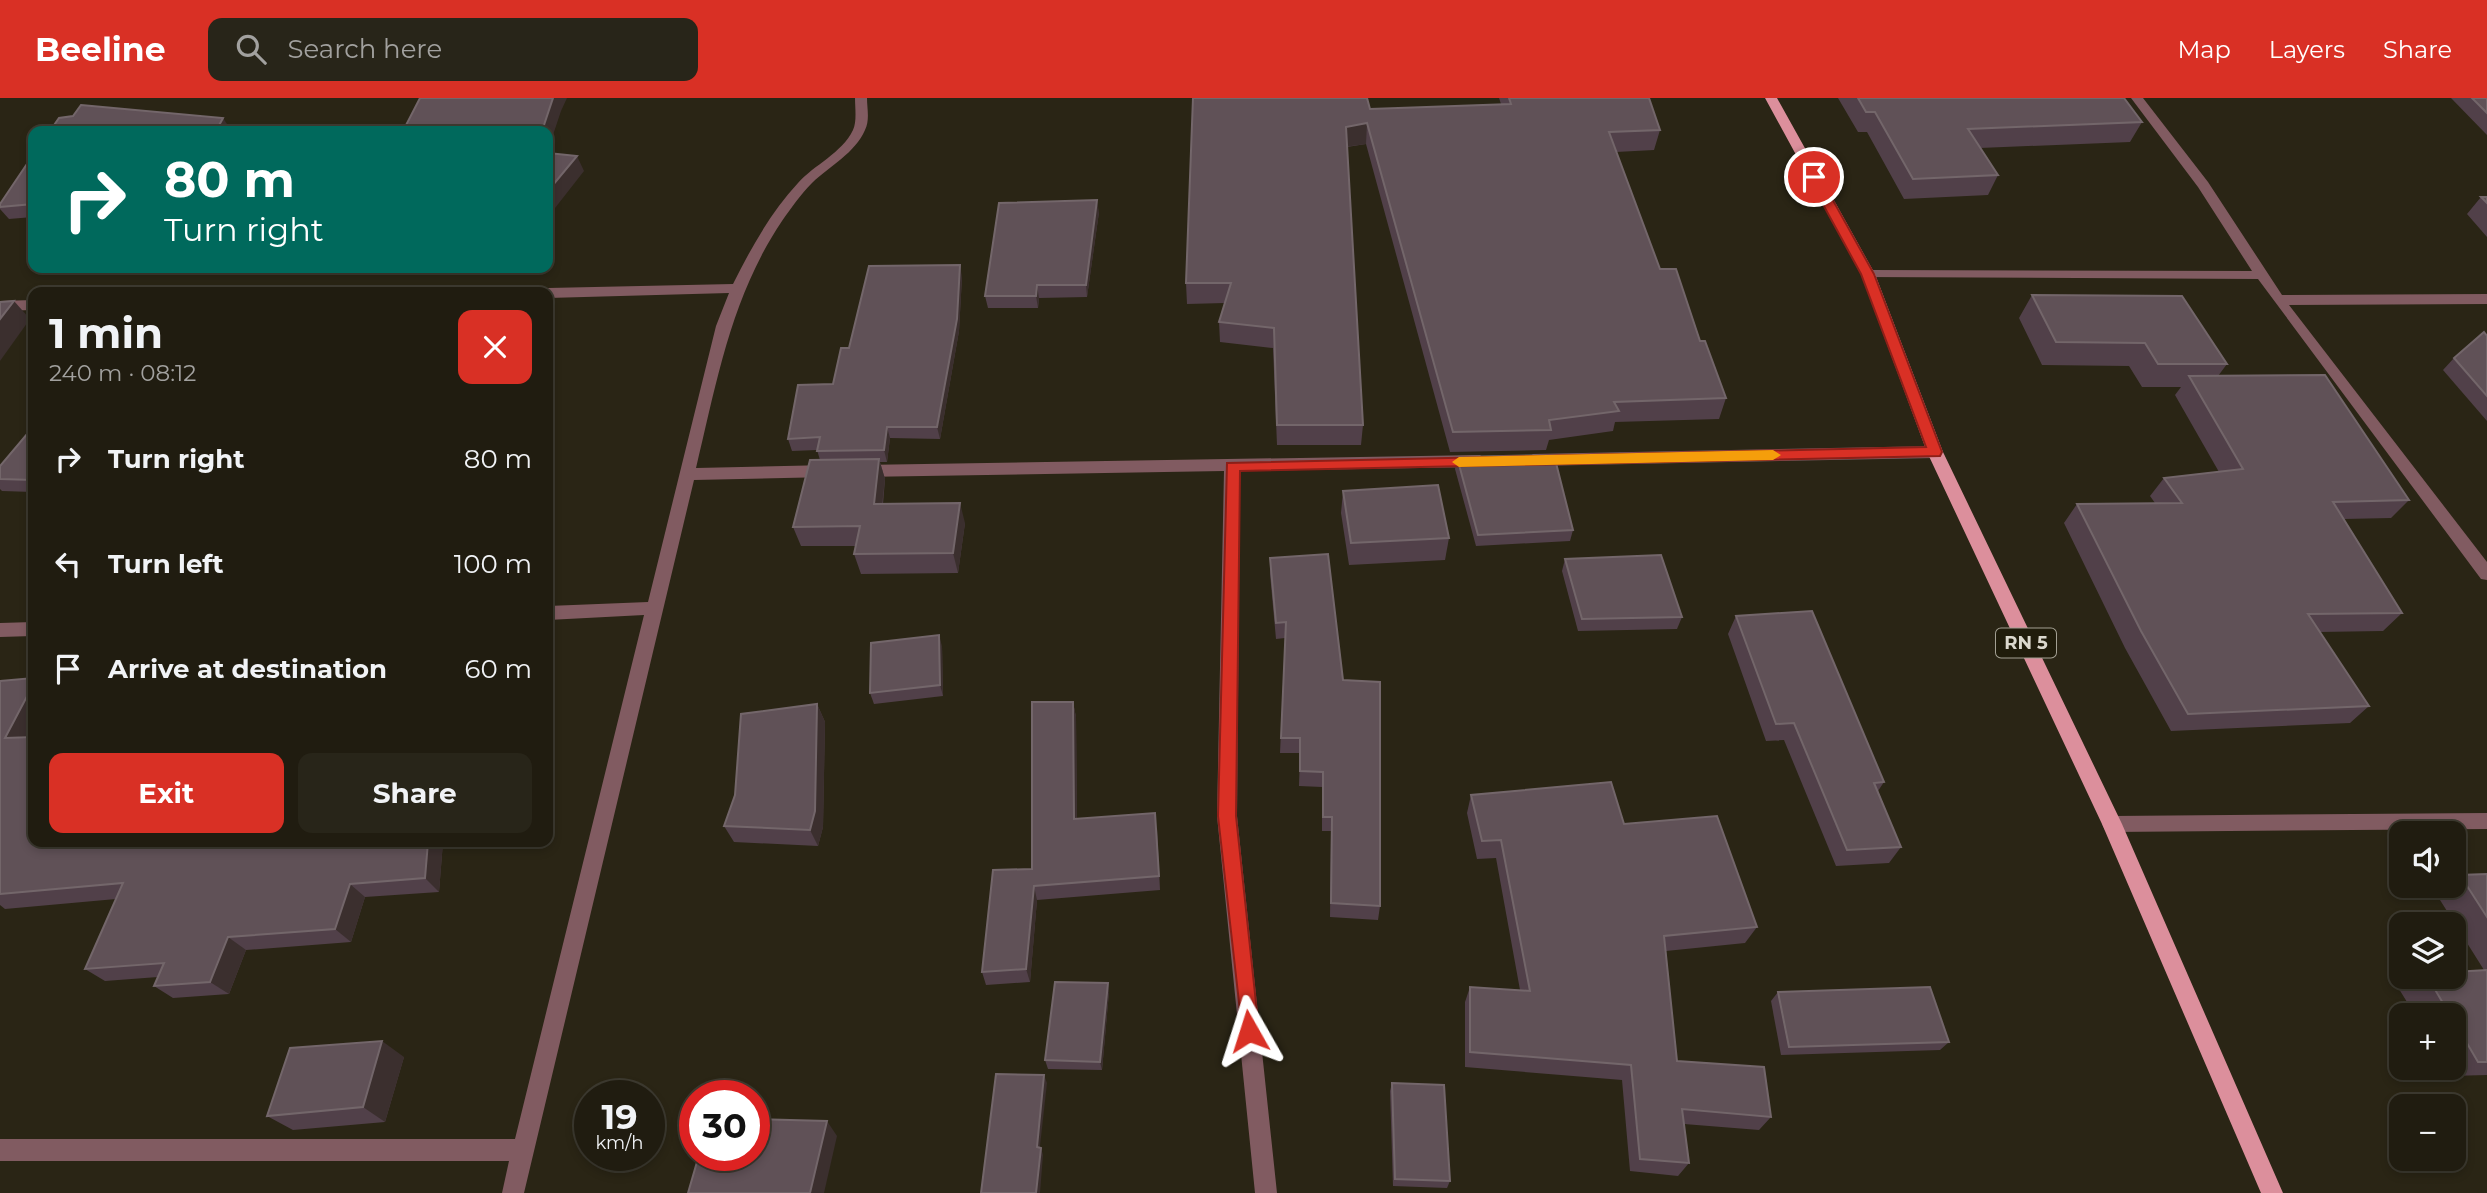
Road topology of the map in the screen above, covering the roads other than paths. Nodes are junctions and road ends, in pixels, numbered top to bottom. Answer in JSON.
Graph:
{"nodes":[{"id":1,"x":862,"y":98,"type":"edge"},
{"id":2,"x":1771,"y":98,"type":"edge"},
{"id":3,"x":2137,"y":98,"type":"edge"},
{"id":4,"x":1868,"y":274,"type":"junction"},
{"id":5,"x":2263,"y":275,"type":"junction"},
{"id":6,"x":737,"y":288,"type":"junction"},
{"id":7,"x":553,"y":293,"type":"edge"},
{"id":8,"x":2487,"y":299,"type":"edge"},
{"id":9,"x":2278,"y":300,"type":"junction"},
{"id":10,"x":28,"y":305,"type":"edge"},
{"id":11,"x":0,"y":306,"type":"edge"},
{"id":12,"x":1935,"y":452,"type":"junction"},
{"id":13,"x":1522,"y":460,"type":"edge"},
{"id":14,"x":1494,"y":461,"type":"edge"},
{"id":15,"x":1233,"y":466,"type":"junction"},
{"id":16,"x":687,"y":474,"type":"junction"},
{"id":17,"x":2487,"y":574,"type":"edge"},
{"id":18,"x":656,"y":608,"type":"junction"},
{"id":19,"x":553,"y":613,"type":"edge"},
{"id":20,"x":28,"y":629,"type":"edge"},
{"id":21,"x":0,"y":630,"type":"edge"},
{"id":22,"x":2487,"y":821,"type":"edge"},
{"id":23,"x":2112,"y":824,"type":"junction"},
{"id":24,"x":0,"y":1150,"type":"edge"},
{"id":25,"x":525,"y":1150,"type":"junction"},
{"id":26,"x":513,"y":1193,"type":"edge"},
{"id":27,"x":1266,"y":1193,"type":"edge"},
{"id":28,"x":2272,"y":1193,"type":"edge"}],
"edges":[{"from":1,"to":6,"type":"street"},
{"from":2,"to":4,"type":"main road","number":"RN 5"},
{"from":3,"to":5,"type":"street"},
{"from":4,"to":5,"type":"street"},
{"from":4,"to":12,"type":"main road","number":"RN 5"},
{"from":5,"to":9,"type":"street"},
{"from":6,"to":7,"type":"street"},
{"from":6,"to":16,"type":"street"},
{"from":8,"to":9,"type":"street"},
{"from":9,"to":17,"type":"street"},
{"from":10,"to":11,"type":"street"},
{"from":12,"to":13,"type":"street"},
{"from":12,"to":23,"type":"main road","number":"RN 5"},
{"from":14,"to":15,"type":"street"},
{"from":15,"to":16,"type":"street"},
{"from":15,"to":27,"type":"street"},
{"from":16,"to":18,"type":"street"},
{"from":18,"to":19,"type":"street"},
{"from":18,"to":25,"type":"street"},
{"from":20,"to":21,"type":"street"},
{"from":22,"to":23,"type":"street"},
{"from":23,"to":28,"type":"main road","number":"RN 5"},
{"from":24,"to":25,"type":"street"},
{"from":25,"to":26,"type":"street"}]}
